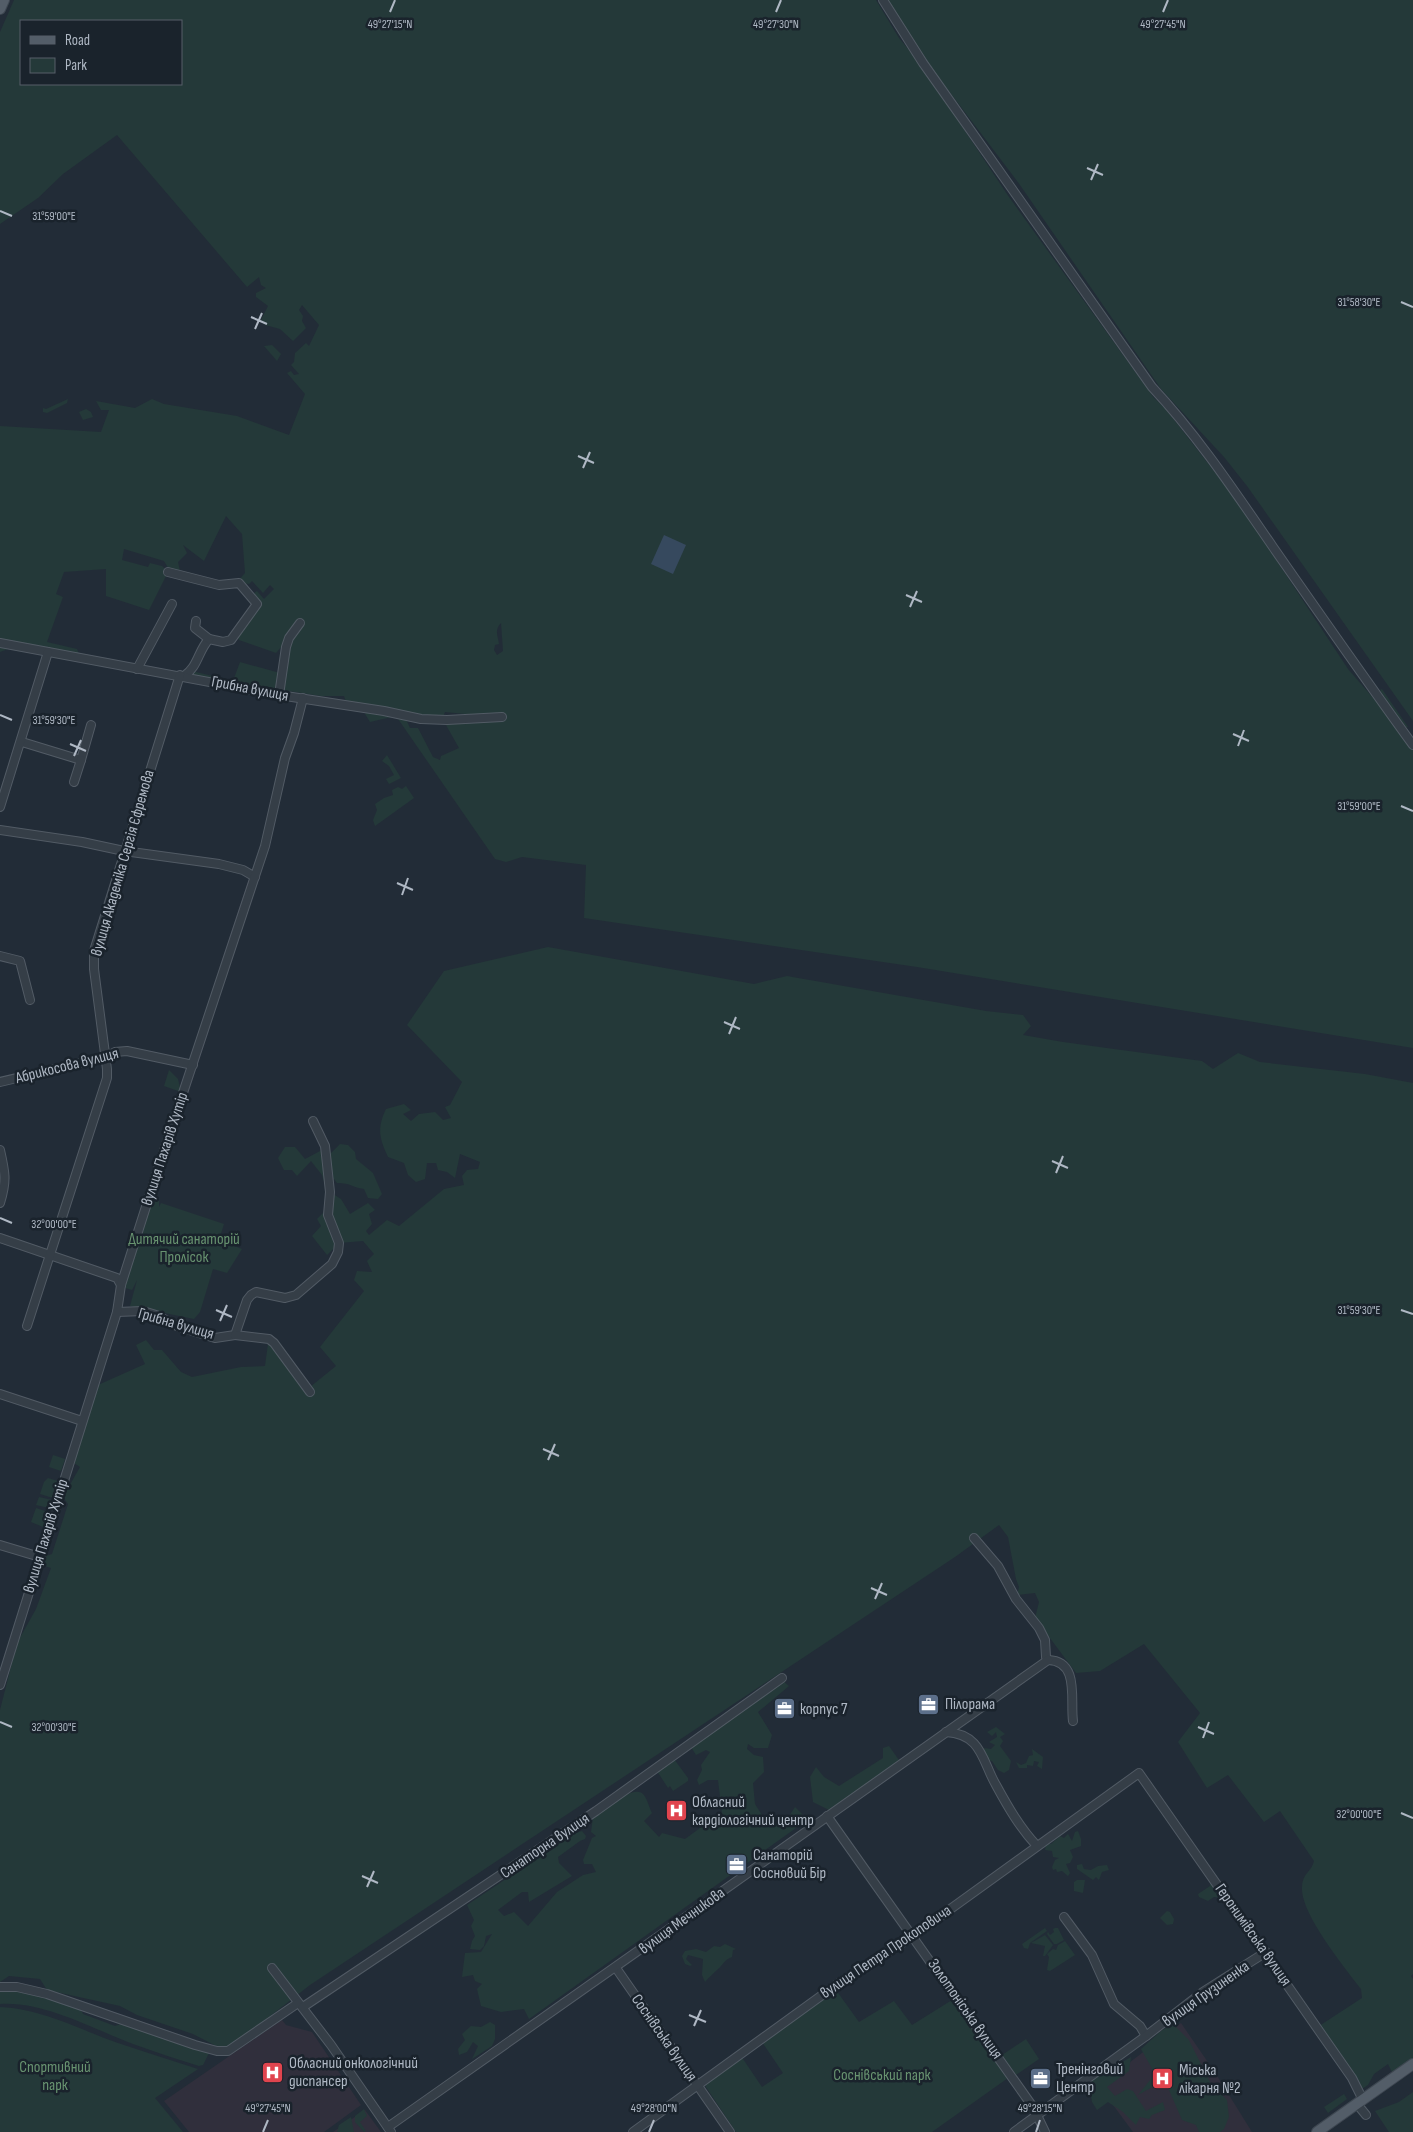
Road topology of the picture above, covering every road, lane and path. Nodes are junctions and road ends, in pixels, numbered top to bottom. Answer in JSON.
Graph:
{"nodes":[{"id":1,"x":4,"y":0,"type":"edge"},
{"id":2,"x":883,"y":0,"type":"edge"},
{"id":3,"x":0,"y":9,"type":"edge"},
{"id":4,"x":168,"y":572,"type":"dead end"},
{"id":5,"x":172,"y":604,"type":"dead end"},
{"id":6,"x":196,"y":621,"type":"dead end"},
{"id":7,"x":300,"y":623,"type":"dead end"},
{"id":8,"x":209,"y":639,"type":"junction"},
{"id":9,"x":0,"y":643,"type":"edge"},
{"id":10,"x":48,"y":652,"type":"junction"},
{"id":11,"x":137,"y":669,"type":"junction"},
{"id":12,"x":194,"y":675,"type":"junction"},
{"id":13,"x":182,"y":676,"type":"junction"},
{"id":14,"x":279,"y":695,"type":"junction"},
{"id":15,"x":303,"y":698,"type":"junction"},
{"id":16,"x":502,"y":717,"type":"dead end"},
{"id":17,"x":91,"y":725,"type":"dead end"},
{"id":18,"x":22,"y":742,"type":"junction"},
{"id":19,"x":1413,"y":745,"type":"edge"},
{"id":20,"x":81,"y":760,"type":"junction"},
{"id":21,"x":74,"y":782,"type":"dead end"},
{"id":22,"x":0,"y":807,"type":"edge"},
{"id":23,"x":0,"y":830,"type":"edge"},
{"id":24,"x":124,"y":851,"type":"junction"},
{"id":25,"x":255,"y":877,"type":"junction"},
{"id":26,"x":0,"y":956,"type":"edge"},
{"id":27,"x":30,"y":1000,"type":"dead end"},
{"id":28,"x":106,"y":1057,"type":"junction"},
{"id":29,"x":193,"y":1065,"type":"junction"},
{"id":30,"x":0,"y":1082,"type":"edge"},
{"id":31,"x":313,"y":1121,"type":"dead end"},
{"id":32,"x":0,"y":1150,"type":"edge"},
{"id":33,"x":0,"y":1202,"type":"edge"},
{"id":34,"x":0,"y":1238,"type":"edge"},
{"id":35,"x":50,"y":1254,"type":"junction"},
{"id":36,"x":121,"y":1285,"type":"junction"},
{"id":37,"x":117,"y":1312,"type":"junction"},
{"id":38,"x":28,"y":1326,"type":"dead end"},
{"id":39,"x":235,"y":1335,"type":"junction"},
{"id":40,"x":310,"y":1392,"type":"dead end"},
{"id":41,"x":0,"y":1394,"type":"edge"},
{"id":42,"x":82,"y":1421,"type":"junction"},
{"id":43,"x":974,"y":1538,"type":"dead end"},
{"id":44,"x":0,"y":1545,"type":"edge"},
{"id":45,"x":40,"y":1557,"type":"junction"},
{"id":46,"x":1048,"y":1660,"type":"junction"},
{"id":47,"x":782,"y":1678,"type":"dead end"},
{"id":48,"x":0,"y":1685,"type":"edge"},
{"id":49,"x":1073,"y":1721,"type":"dead end"},
{"id":50,"x":946,"y":1732,"type":"junction"},
{"id":51,"x":1139,"y":1773,"type":"joint"},
{"id":52,"x":827,"y":1816,"type":"junction"},
{"id":53,"x":1037,"y":1846,"type":"junction"},
{"id":54,"x":1064,"y":1917,"type":"dead end"},
{"id":55,"x":913,"y":1936,"type":"junction"},
{"id":56,"x":1266,"y":1952,"type":"junction"},
{"id":57,"x":272,"y":1968,"type":"dead end"},
{"id":58,"x":616,"y":1968,"type":"junction"},
{"id":59,"x":0,"y":1987,"type":"edge"},
{"id":60,"x":300,"y":2005,"type":"junction"},
{"id":61,"x":1146,"y":2036,"type":"junction"},
{"id":62,"x":1413,"y":2064,"type":"edge"},
{"id":63,"x":697,"y":2085,"type":"junction"},
{"id":64,"x":1360,"y":2102,"type":"junction"},
{"id":65,"x":1366,"y":2114,"type":"dead end"},
{"id":66,"x":1037,"y":2115,"type":"junction"},
{"id":67,"x":389,"y":2130,"type":"edge"},
{"id":68,"x":633,"y":2132,"type":"edge"},
{"id":69,"x":730,"y":2132,"type":"edge"},
{"id":70,"x":1014,"y":2132,"type":"edge"},
{"id":71,"x":1045,"y":2132,"type":"edge"},
{"id":72,"x":1316,"y":2132,"type":"edge"}],
"edges":[{"from":1,"to":3,"type":"main road"},
{"from":2,"to":19,"type":"street"},
{"from":4,"to":8,"type":"street"},
{"from":5,"to":11,"type":"street"},
{"from":6,"to":8,"type":"street"},
{"from":7,"to":14,"type":"street"},
{"from":8,"to":12,"type":"street"},
{"from":9,"to":10,"type":"street","name":"Грибна вулиця"},
{"from":10,"to":11,"type":"street","name":"Грибна вулиця"},
{"from":10,"to":18,"type":"street"},
{"from":11,"to":13,"type":"street","name":"Грибна вулиця"},
{"from":12,"to":13,"type":"street","name":"Грибна вулиця"},
{"from":12,"to":14,"type":"street","name":"Грибна вулиця"},
{"from":13,"to":24,"type":"street","name":"вулиця Академіка Сергія Єфремова"},
{"from":14,"to":15,"type":"street","name":"Грибна вулиця"},
{"from":15,"to":16,"type":"street","name":"Грибна вулиця"},
{"from":15,"to":25,"type":"street","name":"вулиця Пахарів Хутір"},
{"from":17,"to":20,"type":"street"},
{"from":18,"to":20,"type":"street"},
{"from":18,"to":22,"type":"street"},
{"from":20,"to":21,"type":"street"},
{"from":23,"to":24,"type":"street"},
{"from":24,"to":25,"type":"street"},
{"from":24,"to":28,"type":"street","name":"вулиця Академіка Сергія Єфремова"},
{"from":25,"to":29,"type":"street","name":"вулиця Пахарів Хутір"},
{"from":26,"to":27,"type":"street"},
{"from":28,"to":29,"type":"street","name":"Абрикосова вулиця"},
{"from":28,"to":30,"type":"street","name":"Абрикосова вулиця"},
{"from":28,"to":35,"type":"street","name":"вулиця Академіка Сергія Єфремова"},
{"from":29,"to":36,"type":"street","name":"вулиця Пахарів Хутір"},
{"from":31,"to":39,"type":"street","name":"Грибна вулиця"},
{"from":32,"to":33,"type":"street"},
{"from":34,"to":35,"type":"street"},
{"from":35,"to":36,"type":"street"},
{"from":35,"to":38,"type":"street","name":"вулиця Академіка Сергія Єфремова"},
{"from":36,"to":37,"type":"street","name":"вулиця Пахарів Хутір"},
{"from":37,"to":39,"type":"street","name":"Грибна вулиця"},
{"from":37,"to":42,"type":"street","name":"вулиця Пахарів Хутір"},
{"from":39,"to":40,"type":"street","name":"Грибна вулиця"},
{"from":41,"to":42,"type":"street"},
{"from":42,"to":45,"type":"street","name":"вулиця Пахарів Хутір"},
{"from":43,"to":46,"type":"street"},
{"from":44,"to":45,"type":"street"},
{"from":45,"to":48,"type":"street","name":"вулиця Пахарів Хутір"},
{"from":46,"to":49,"type":"street"},
{"from":46,"to":50,"type":"street","name":"вулиця Мечникова"},
{"from":47,"to":60,"type":"street","name":"Санаторна вулиця"},
{"from":50,"to":52,"type":"street","name":"вулиця Мечникова"},
{"from":50,"to":53,"type":"street"},
{"from":51,"to":53,"type":"street","name":"вулиця Петра Прокоповича"},
{"from":51,"to":56,"type":"street","name":"Геронимівська вулиця"},
{"from":52,"to":55,"type":"street","name":"Золотоніська вулиця"},
{"from":52,"to":58,"type":"street","name":"вулиця Мечникова"},
{"from":53,"to":55,"type":"street","name":"вулиця Петра Прокоповича"},
{"from":54,"to":61,"type":"street","name":"вулиця Грузиненка"},
{"from":55,"to":63,"type":"street","name":"вулиця Петра Прокоповича"},
{"from":55,"to":66,"type":"street","name":"Золотоніська вулиця"},
{"from":56,"to":61,"type":"street","name":"вулиця Грузиненка"},
{"from":56,"to":64,"type":"street","name":"Геронимівська вулиця"},
{"from":57,"to":60,"type":"street"},
{"from":58,"to":63,"type":"street","name":"Соснівська вулиця"},
{"from":58,"to":67,"type":"street","name":"вулиця Мечникова"},
{"from":59,"to":60,"type":"street","name":"Санаторна вулиця"},
{"from":60,"to":67,"type":"street"},
{"from":61,"to":66,"type":"street","name":"вулиця Грузиненка"},
{"from":62,"to":64,"type":"main road"},
{"from":63,"to":68,"type":"street","name":"вулиця Петра Прокоповича"},
{"from":63,"to":69,"type":"street","name":"Соснівська вулиця"},
{"from":64,"to":65,"type":"street","name":"Геронимівська вулиця"},
{"from":64,"to":72,"type":"main road"},
{"from":66,"to":70,"type":"street","name":"вулиця Грузиненка"},
{"from":66,"to":71,"type":"street","name":"Золотоніська вулиця"}]}
